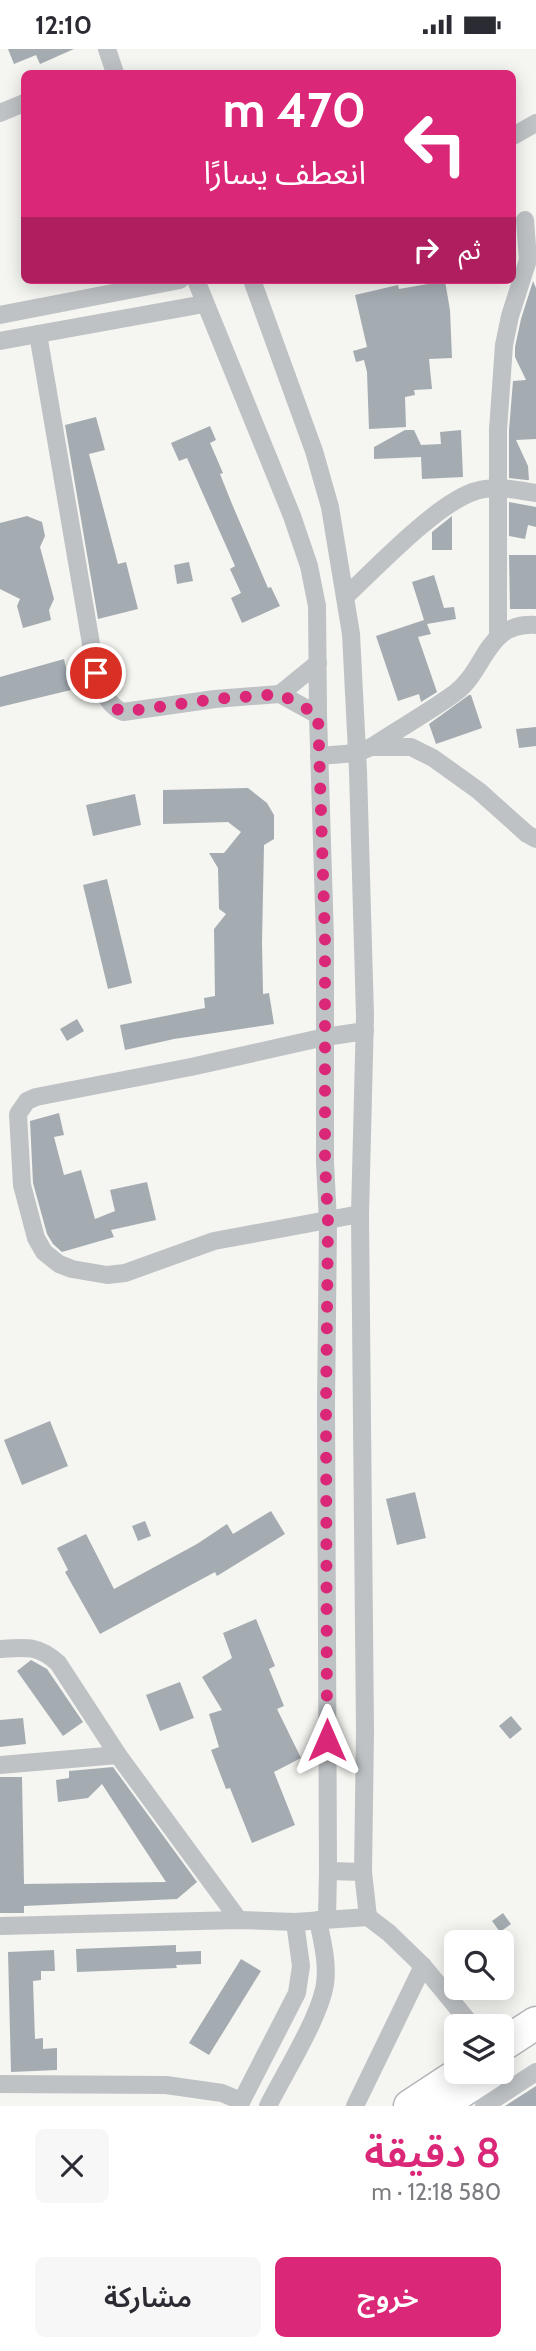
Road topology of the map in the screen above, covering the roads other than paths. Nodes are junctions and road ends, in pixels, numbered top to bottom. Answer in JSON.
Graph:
{"nodes":[{"id":1,"x":107,"y":49,"type":"edge"},
{"id":2,"x":109,"y":70,"type":"edge"},
{"id":3,"x":21,"y":104,"type":"edge"},
{"id":4,"x":0,"y":113,"type":"edge"},
{"id":5,"x":536,"y":123,"type":"edge"},
{"id":6,"x":516,"y":134,"type":"edge"},
{"id":7,"x":525,"y":220,"type":"edge"},
{"id":8,"x":159,"y":284,"type":"edge"},
{"id":9,"x":197,"y":284,"type":"edge"},
{"id":10,"x":253,"y":284,"type":"edge"},
{"id":11,"x":204,"y":304,"type":"junction"},
{"id":12,"x":0,"y":315,"type":"edge"},
{"id":13,"x":38,"y":334,"type":"junction"},
{"id":14,"x":0,"y":341,"type":"edge"},
{"id":15,"x":500,"y":488,"type":"junction"},
{"id":16,"x":536,"y":493,"type":"edge"},
{"id":17,"x":345,"y":597,"type":"junction"},
{"id":18,"x":536,"y":625,"type":"edge"},
{"id":19,"x":498,"y":635,"type":"junction"},
{"id":20,"x":318,"y":663,"type":"junction"},
{"id":21,"x":280,"y":694,"type":"junction"},
{"id":22,"x":318,"y":715,"type":"junction"},
{"id":23,"x":364,"y":750,"type":"junction"},
{"id":24,"x":319,"y":756,"type":"junction"},
{"id":25,"x":536,"y":839,"type":"edge"},
{"id":26,"x":365,"y":1031,"type":"junction"},
{"id":27,"x":326,"y":1037,"type":"junction"},
{"id":28,"x":360,"y":1214,"type":"junction"},
{"id":29,"x":328,"y":1222,"type":"junction"},
{"id":30,"x":0,"y":1649,"type":"edge"},
{"id":31,"x":118,"y":1755,"type":"junction"},
{"id":32,"x":0,"y":1765,"type":"edge"},
{"id":33,"x":328,"y":1871,"type":"junction"},
{"id":34,"x":363,"y":1872,"type":"junction"},
{"id":35,"x":368,"y":1917,"type":"junction"},
{"id":36,"x":322,"y":1919,"type":"junction"},
{"id":37,"x":239,"y":1920,"type":"junction"},
{"id":38,"x":295,"y":1922,"type":"junction"},
{"id":39,"x":0,"y":1926,"type":"edge"},
{"id":40,"x":423,"y":1966,"type":"junction"},
{"id":41,"x":462,"y":2014,"type":"edge"},
{"id":42,"x":536,"y":2023,"type":"edge"},
{"id":43,"x":514,"y":2037,"type":"edge"},
{"id":44,"x":536,"y":2043,"type":"edge"},
{"id":45,"x":514,"y":2061,"type":"edge"},
{"id":46,"x":536,"y":2072,"type":"edge"},
{"id":47,"x":514,"y":2077,"type":"edge"},
{"id":48,"x":0,"y":2084,"type":"edge"},
{"id":49,"x":485,"y":2084,"type":"edge"},
{"id":50,"x":240,"y":2103,"type":"edge"},
{"id":51,"x":268,"y":2106,"type":"edge"},
{"id":52,"x":355,"y":2106,"type":"edge"},
{"id":53,"x":410,"y":2106,"type":"edge"},
{"id":54,"x":439,"y":2106,"type":"edge"}],
"edges":[{"from":1,"to":2,"type":"street"},
{"from":3,"to":4,"type":"street"},
{"from":5,"to":6,"type":"street"},
{"from":7,"to":15,"type":"street"},
{"from":8,"to":12,"type":"street"},
{"from":9,"to":11,"type":"street"},
{"from":10,"to":17,"type":"street"},
{"from":11,"to":13,"type":"street"},
{"from":11,"to":20,"type":"street"},
{"from":13,"to":14,"type":"street"},
{"from":13,"to":21,"type":"street"},
{"from":15,"to":16,"type":"street"},
{"from":15,"to":17,"type":"street"},
{"from":15,"to":19,"type":"street"},
{"from":17,"to":23,"type":"street"},
{"from":18,"to":19,"type":"street"},
{"from":19,"to":23,"type":"street"},
{"from":20,"to":21,"type":"street"},
{"from":20,"to":22,"type":"street"},
{"from":21,"to":22,"type":"street"},
{"from":22,"to":24,"type":"street"},
{"from":23,"to":24,"type":"street"},
{"from":23,"to":25,"type":"street"},
{"from":23,"to":26,"type":"street"},
{"from":24,"to":27,"type":"street"},
{"from":26,"to":27,"type":"street"},
{"from":26,"to":28,"type":"street"},
{"from":27,"to":29,"type":"street"},
{"from":27,"to":29,"type":"street"},
{"from":28,"to":29,"type":"street"},
{"from":28,"to":34,"type":"street"},
{"from":29,"to":33,"type":"street"},
{"from":30,"to":31,"type":"street"},
{"from":31,"to":32,"type":"street"},
{"from":31,"to":37,"type":"street"},
{"from":33,"to":34,"type":"street"},
{"from":33,"to":36,"type":"street"},
{"from":34,"to":35,"type":"street"},
{"from":35,"to":36,"type":"street"},
{"from":35,"to":40,"type":"street"},
{"from":36,"to":38,"type":"street"},
{"from":36,"to":51,"type":"street"},
{"from":37,"to":38,"type":"street"},
{"from":37,"to":39,"type":"street"},
{"from":38,"to":50,"type":"street"},
{"from":40,"to":41,"type":"street"},
{"from":40,"to":52,"type":"street"},
{"from":42,"to":43,"type":"highway"},
{"from":44,"to":45,"type":"highway"},
{"from":46,"to":47,"type":"street"},
{"from":48,"to":50,"type":"street"},
{"from":49,"to":53,"type":"highway"},
{"from":49,"to":54,"type":"highway"}]}
